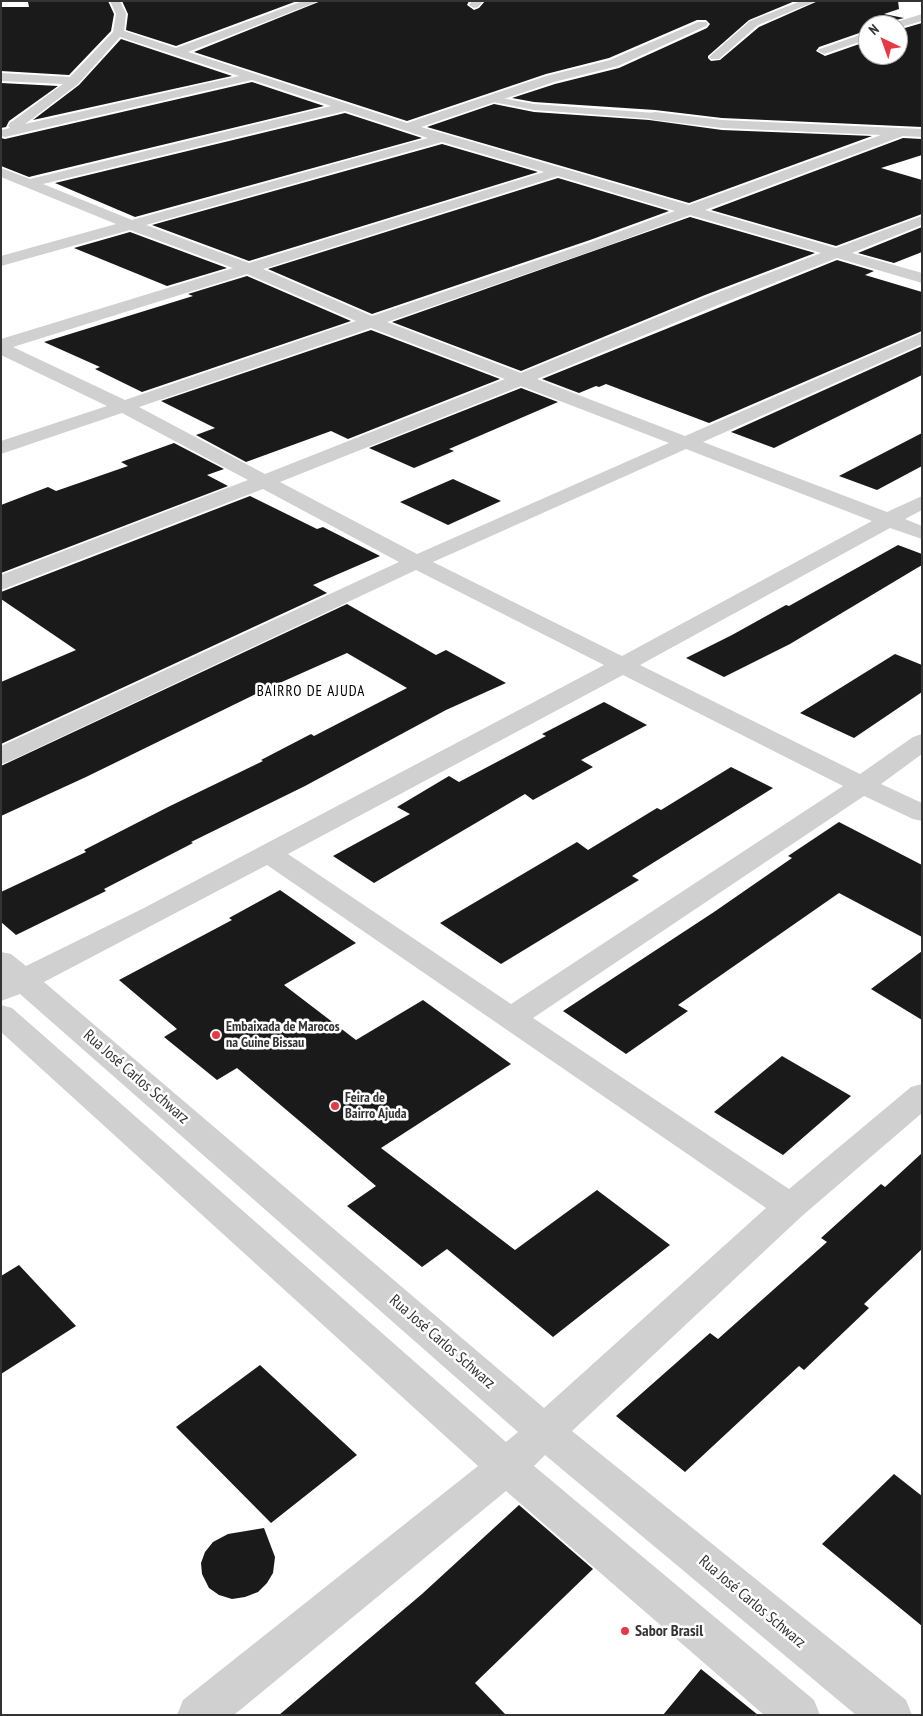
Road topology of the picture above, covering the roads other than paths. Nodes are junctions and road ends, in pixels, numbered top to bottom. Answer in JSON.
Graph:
{"nodes":[{"id":1,"x":116,"y":1,"type":"edge"},
{"id":2,"x":314,"y":1,"type":"edge"},
{"id":3,"x":811,"y":1,"type":"edge"},
{"id":4,"x":922,"y":17,"type":"edge"},
{"id":5,"x":908,"y":21,"type":"edge"},
{"id":6,"x":702,"y":24,"type":"dead end"},
{"id":7,"x":118,"y":33,"type":"junction"},
{"id":8,"x":858,"y":39,"type":"edge"},
{"id":9,"x":824,"y":51,"type":"dead end"},
{"id":10,"x":179,"y":52,"type":"junction"},
{"id":11,"x":715,"y":57,"type":"dead end"},
{"id":12,"x":1,"y":77,"type":"edge"},
{"id":13,"x":252,"y":77,"type":"junction"},
{"id":14,"x":74,"y":81,"type":"junction"},
{"id":15,"x":491,"y":99,"type":"junction"},
{"id":16,"x":344,"y":107,"type":"junction"},
{"id":17,"x":655,"y":116,"type":"joint"},
{"id":18,"x":407,"y":127,"type":"junction"},
{"id":19,"x":899,"y":133,"type":"junction"},
{"id":20,"x":922,"y":133,"type":"edge"},
{"id":21,"x":3,"y":134,"type":"edge"},
{"id":22,"x":442,"y":138,"type":"junction"},
{"id":23,"x":1,"y":172,"type":"edge"},
{"id":24,"x":558,"y":172,"type":"junction"},
{"id":25,"x":30,"y":183,"type":"junction"},
{"id":26,"x":692,"y":210,"type":"junction"},
{"id":27,"x":922,"y":220,"type":"edge"},
{"id":28,"x":129,"y":224,"type":"junction"},
{"id":29,"x":839,"y":253,"type":"junction"},
{"id":30,"x":1,"y":261,"type":"edge"},
{"id":31,"x":248,"y":268,"type":"junction"},
{"id":32,"x":922,"y":278,"type":"edge"},
{"id":33,"x":369,"y":321,"type":"junction"},
{"id":34,"x":922,"y":338,"type":"edge"},
{"id":35,"x":1,"y":347,"type":"edge"},
{"id":36,"x":522,"y":380,"type":"junction"},
{"id":37,"x":123,"y":406,"type":"junction"},
{"id":38,"x":684,"y":443,"type":"junction"},
{"id":39,"x":1,"y":448,"type":"edge"},
{"id":40,"x":265,"y":481,"type":"junction"},
{"id":41,"x":922,"y":502,"type":"edge"},
{"id":42,"x":890,"y":521,"type":"junction"},
{"id":43,"x":922,"y":533,"type":"edge"},
{"id":44,"x":416,"y":562,"type":"junction"},
{"id":45,"x":1,"y":583,"type":"edge"},
{"id":46,"x":622,"y":665,"type":"junction"},
{"id":47,"x":922,"y":742,"type":"edge"},
{"id":48,"x":1,"y":756,"type":"edge"},
{"id":49,"x":862,"y":785,"type":"junction"},
{"id":50,"x":922,"y":813,"type":"edge"},
{"id":51,"x":269,"y":854,"type":"junction"},
{"id":52,"x":9,"y":977,"type":"edge"},
{"id":53,"x":1,"y":1015,"type":"edge"},
{"id":54,"x":510,"y":1019,"type":"junction"},
{"id":55,"x":922,"y":1095,"type":"edge"},
{"id":56,"x":790,"y":1207,"type":"junction"},
{"id":57,"x":544,"y":1431,"type":"junction"},
{"id":58,"x":506,"y":1467,"type":"junction"},
{"id":59,"x":199,"y":1715,"type":"edge"},
{"id":60,"x":798,"y":1715,"type":"edge"},
{"id":61,"x":890,"y":1715,"type":"edge"}],
"edges":[{"from":1,"to":7,"type":"street"},
{"from":2,"to":10,"type":"street"},
{"from":3,"to":11,"type":"street"},
{"from":4,"to":5,"type":"street"},
{"from":6,"to":15,"type":"street"},
{"from":7,"to":10,"type":"street"},
{"from":7,"to":14,"type":"street"},
{"from":8,"to":9,"type":"street"},
{"from":10,"to":13,"type":"street"},
{"from":12,"to":14,"type":"street"},
{"from":13,"to":16,"type":"street"},
{"from":13,"to":21,"type":"street"},
{"from":14,"to":21,"type":"street"},
{"from":15,"to":17,"type":"lane"},
{"from":15,"to":18,"type":"street"},
{"from":16,"to":18,"type":"street"},
{"from":16,"to":25,"type":"street"},
{"from":17,"to":19,"type":"street"},
{"from":18,"to":22,"type":"street"},
{"from":19,"to":20,"type":"street"},
{"from":19,"to":26,"type":"street"},
{"from":22,"to":24,"type":"street"},
{"from":22,"to":28,"type":"street"},
{"from":23,"to":25,"type":"street"},
{"from":24,"to":26,"type":"street"},
{"from":24,"to":31,"type":"street"},
{"from":25,"to":28,"type":"street"},
{"from":26,"to":29,"type":"street"},
{"from":26,"to":33,"type":"street"},
{"from":27,"to":29,"type":"street"},
{"from":28,"to":30,"type":"street"},
{"from":28,"to":31,"type":"street"},
{"from":29,"to":32,"type":"street"},
{"from":29,"to":36,"type":"street"},
{"from":31,"to":33,"type":"street"},
{"from":31,"to":35,"type":"street"},
{"from":33,"to":36,"type":"street"},
{"from":33,"to":37,"type":"street"},
{"from":34,"to":38,"type":"street"},
{"from":35,"to":37,"type":"street"},
{"from":36,"to":38,"type":"street"},
{"from":36,"to":40,"type":"street"},
{"from":37,"to":39,"type":"street"},
{"from":37,"to":40,"type":"street"},
{"from":38,"to":42,"type":"street"},
{"from":38,"to":44,"type":"street"},
{"from":40,"to":44,"type":"street"},
{"from":40,"to":45,"type":"street"},
{"from":41,"to":42,"type":"street"},
{"from":42,"to":43,"type":"street"},
{"from":42,"to":46,"type":"street"},
{"from":44,"to":46,"type":"street"},
{"from":44,"to":48,"type":"street"},
{"from":46,"to":49,"type":"street"},
{"from":46,"to":51,"type":"street"},
{"from":47,"to":49,"type":"street"},
{"from":49,"to":50,"type":"street"},
{"from":49,"to":54,"type":"street"},
{"from":51,"to":52,"type":"street"},
{"from":51,"to":54,"type":"street"},
{"from":52,"to":57,"type":"street","name":"Rua José Carlos Schwarz"},
{"from":53,"to":58,"type":"street"},
{"from":54,"to":56,"type":"street"},
{"from":55,"to":56,"type":"street"},
{"from":56,"to":57,"type":"street"},
{"from":57,"to":58,"type":"street"},
{"from":57,"to":61,"type":"street","name":"Rua José Carlos Schwarz"},
{"from":58,"to":59,"type":"street"},
{"from":58,"to":60,"type":"street"}]}
